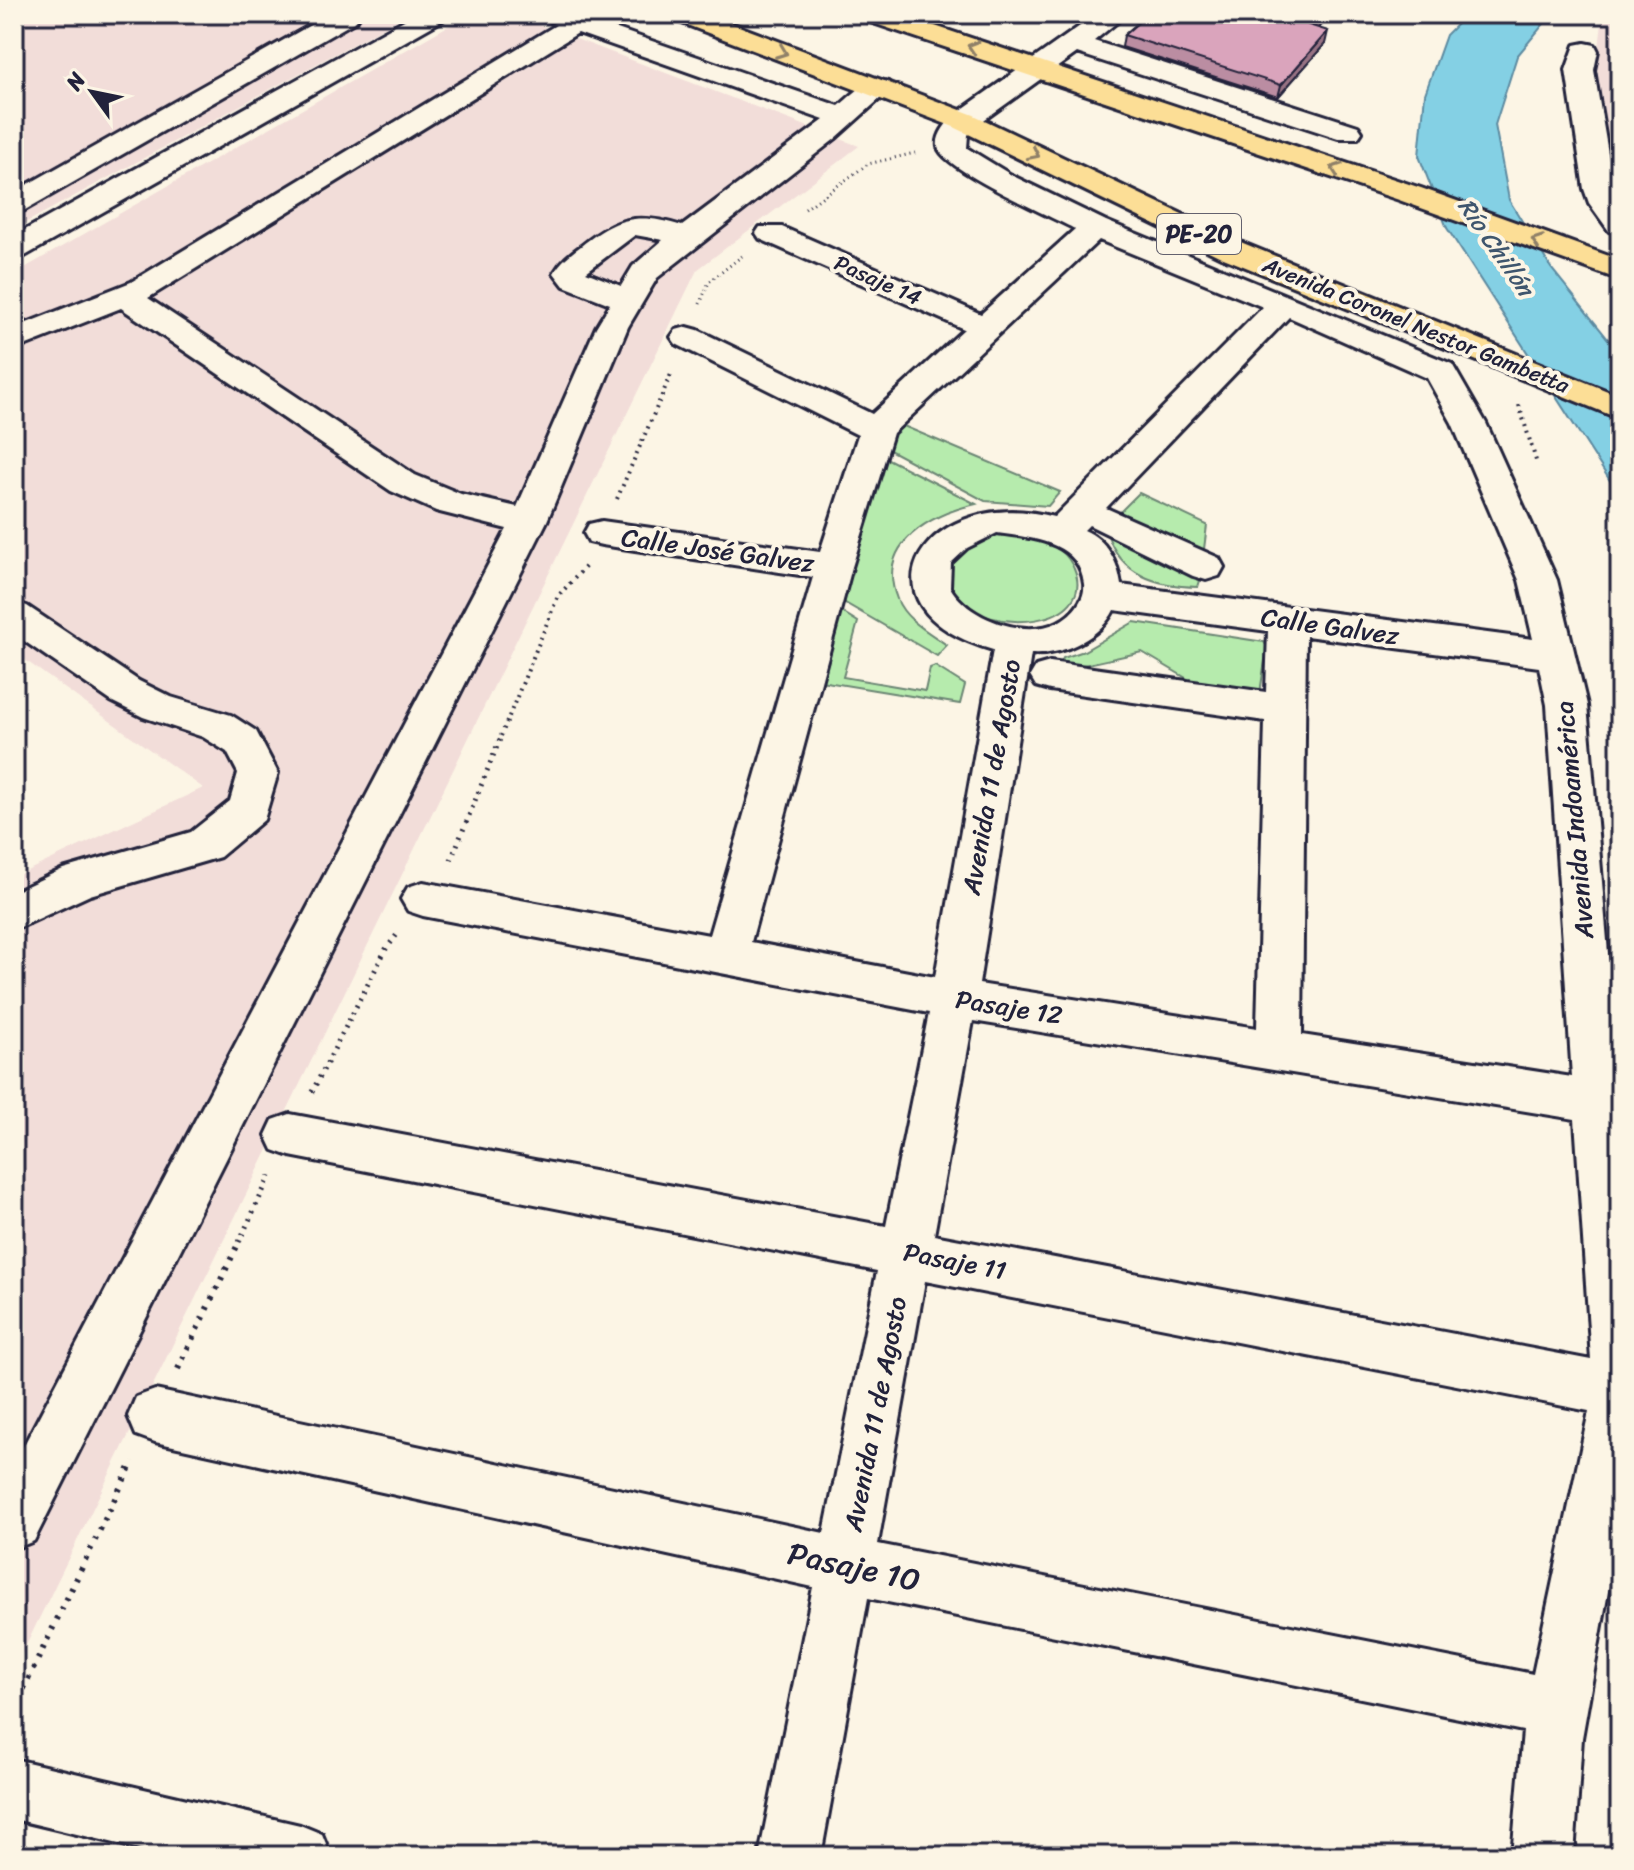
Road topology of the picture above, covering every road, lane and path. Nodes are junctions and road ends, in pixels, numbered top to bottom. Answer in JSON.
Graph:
{"nodes":[{"id":1,"x":434,"y":14,"type":"edge"},
{"id":2,"x":683,"y":14,"type":"edge"},
{"id":3,"x":873,"y":14,"type":"edge"},
{"id":4,"x":1114,"y":14,"type":"edge"},
{"id":5,"x":349,"y":15,"type":"edge"},
{"id":6,"x":295,"y":18,"type":"dead end"},
{"id":7,"x":562,"y":19,"type":"edge"},
{"id":8,"x":916,"y":20,"type":"edge"},
{"id":9,"x":1074,"y":43,"type":"junction"},
{"id":10,"x":1585,"y":51,"type":"dead end"},
{"id":11,"x":1038,"y":69,"type":"junction"},
{"id":12,"x":878,"y":88,"type":"junction"},
{"id":13,"x":843,"y":117,"type":"junction"},
{"id":14,"x":964,"y":121,"type":"junction"},
{"id":15,"x":1348,"y":132,"type":"dead end"},
{"id":16,"x":14,"y":204,"type":"edge"},
{"id":17,"x":1620,"y":225,"type":"edge"},
{"id":18,"x":1095,"y":227,"type":"junction"},
{"id":19,"x":771,"y":233,"type":"dead end"},
{"id":20,"x":686,"y":237,"type":"junction"},
{"id":21,"x":14,"y":249,"type":"edge"},
{"id":22,"x":1615,"y":269,"type":"edge"},
{"id":23,"x":124,"y":296,"type":"junction"},
{"id":24,"x":628,"y":300,"type":"junction"},
{"id":25,"x":1284,"y":304,"type":"junction"},
{"id":26,"x":985,"y":327,"type":"junction"},
{"id":27,"x":687,"y":337,"type":"dead end"},
{"id":28,"x":14,"y":340,"type":"edge"},
{"id":29,"x":1620,"y":408,"type":"edge"},
{"id":30,"x":877,"y":430,"type":"junction"},
{"id":31,"x":1103,"y":519,"type":"dead end"},
{"id":32,"x":529,"y":521,"type":"junction"},
{"id":33,"x":1063,"y":530,"type":"junction"},
{"id":34,"x":602,"y":533,"type":"dead end"},
{"id":35,"x":834,"y":567,"type":"junction"},
{"id":36,"x":1206,"y":567,"type":"dead end"},
{"id":37,"x":1104,"y":596,"type":"junction"},
{"id":38,"x":14,"y":615,"type":"edge"},
{"id":39,"x":1287,"y":620,"type":"junction"},
{"id":40,"x":1014,"y":641,"type":"junction"},
{"id":41,"x":1557,"y":656,"type":"junction"},
{"id":42,"x":1050,"y":676,"type":"dead end"},
{"id":43,"x":1269,"y":707,"type":"dead end"},
{"id":44,"x":423,"y":899,"type":"dead end"},
{"id":45,"x":14,"y":912,"type":"edge"},
{"id":46,"x":726,"y":954,"type":"junction"},
{"id":47,"x":954,"y":999,"type":"junction"},
{"id":48,"x":1279,"y":1051,"type":"junction"},
{"id":49,"x":1597,"y":1102,"type":"junction"},
{"id":50,"x":290,"y":1135,"type":"dead end"},
{"id":51,"x":907,"y":1251,"type":"junction"},
{"id":52,"x":1619,"y":1391,"type":"edge"},
{"id":53,"x":155,"y":1416,"type":"dead end"},
{"id":54,"x":14,"y":1521,"type":"edge"},
{"id":55,"x":846,"y":1566,"type":"junction"},
{"id":56,"x":1555,"y":1708,"type":"junction"},
{"id":57,"x":14,"y":1789,"type":"edge"},
{"id":58,"x":300,"y":1856,"type":"edge"},
{"id":59,"x":790,"y":1856,"type":"edge"},
{"id":60,"x":1543,"y":1856,"type":"edge"}],
"edges":[{"from":1,"to":21,"type":"street"},
{"from":2,"to":12,"type":"highway","name":"Avenida Coronel Nestor Gambetta","number":"PE-20","one_way":true},
{"from":3,"to":8,"type":"highway"},
{"from":4,"to":9,"type":"street"},
{"from":5,"to":6,"type":"street"},
{"from":5,"to":16,"type":"street"},
{"from":7,"to":13,"type":"street"},
{"from":7,"to":23,"type":"street"},
{"from":11,"to":8,"type":"highway","one_way":true},
{"from":9,"to":11,"type":"street"},
{"from":9,"to":15,"type":"street"},
{"from":10,"to":17,"type":"street"},
{"from":11,"to":14,"type":"street"},
{"from":22,"to":11,"type":"highway","one_way":true},
{"from":12,"to":13,"type":"street"},
{"from":12,"to":14,"type":"highway","name":"Avenida Coronel Nestor Gambetta","number":"PE-20"},
{"from":13,"to":20,"type":"street"},
{"from":14,"to":18,"type":"street","name":"Avenida Indoamérica"},
{"from":14,"to":29,"type":"highway","name":"Avenida Coronel Nestor Gambetta","number":"PE-20","one_way":true},
{"from":18,"to":25,"type":"street","name":"Avenida Indoamérica"},
{"from":18,"to":26,"type":"street"},
{"from":19,"to":26,"type":"street","name":"Pasaje 14"},
{"from":20,"to":24,"type":"street"},
{"from":20,"to":24,"type":"street"},
{"from":23,"to":28,"type":"street"},
{"from":23,"to":32,"type":"street"},
{"from":24,"to":32,"type":"street"},
{"from":25,"to":33,"type":"street"},
{"from":25,"to":41,"type":"street","name":"Avenida Indoamérica"},
{"from":26,"to":30,"type":"street"},
{"from":27,"to":30,"type":"street"},
{"from":30,"to":35,"type":"street"},
{"from":31,"to":36,"type":"street"},
{"from":32,"to":54,"type":"street"},
{"from":33,"to":37,"type":"street"},
{"from":33,"to":40,"type":"street"},
{"from":34,"to":35,"type":"street","name":"Calle José Galvez"},
{"from":35,"to":46,"type":"street"},
{"from":37,"to":39,"type":"street","name":"Calle Galvez"},
{"from":37,"to":40,"type":"street"},
{"from":38,"to":45,"type":"street"},
{"from":39,"to":41,"type":"street","name":"Calle Galvez"},
{"from":39,"to":48,"type":"street"},
{"from":40,"to":47,"type":"street","name":"Avenida 11 de Agosto"},
{"from":41,"to":49,"type":"street","name":"Avenida Indoamérica"},
{"from":42,"to":43,"type":"street"},
{"from":44,"to":46,"type":"street","name":"Pasaje 12"},
{"from":46,"to":47,"type":"street","name":"Pasaje 12"},
{"from":47,"to":48,"type":"street","name":"Pasaje 12"},
{"from":47,"to":51,"type":"street","name":"Avenida 11 de Agosto"},
{"from":48,"to":49,"type":"street","name":"Pasaje 12"},
{"from":49,"to":52,"type":"street","name":"Avenida Indoamérica"},
{"from":50,"to":51,"type":"street","name":"Pasaje 11"},
{"from":51,"to":52,"type":"street","name":"Pasaje 11"},
{"from":51,"to":55,"type":"street","name":"Avenida 11 de Agosto"},
{"from":52,"to":56,"type":"street","name":"Avenida Indoamérica"},
{"from":53,"to":55,"type":"street","name":"Pasaje 10"},
{"from":55,"to":56,"type":"street","name":"Pasaje 10"},
{"from":55,"to":59,"type":"street","name":"Avenida 11 de Agosto"},
{"from":56,"to":60,"type":"street","name":"Avenida Indoamérica"},
{"from":57,"to":58,"type":"street"}]}
